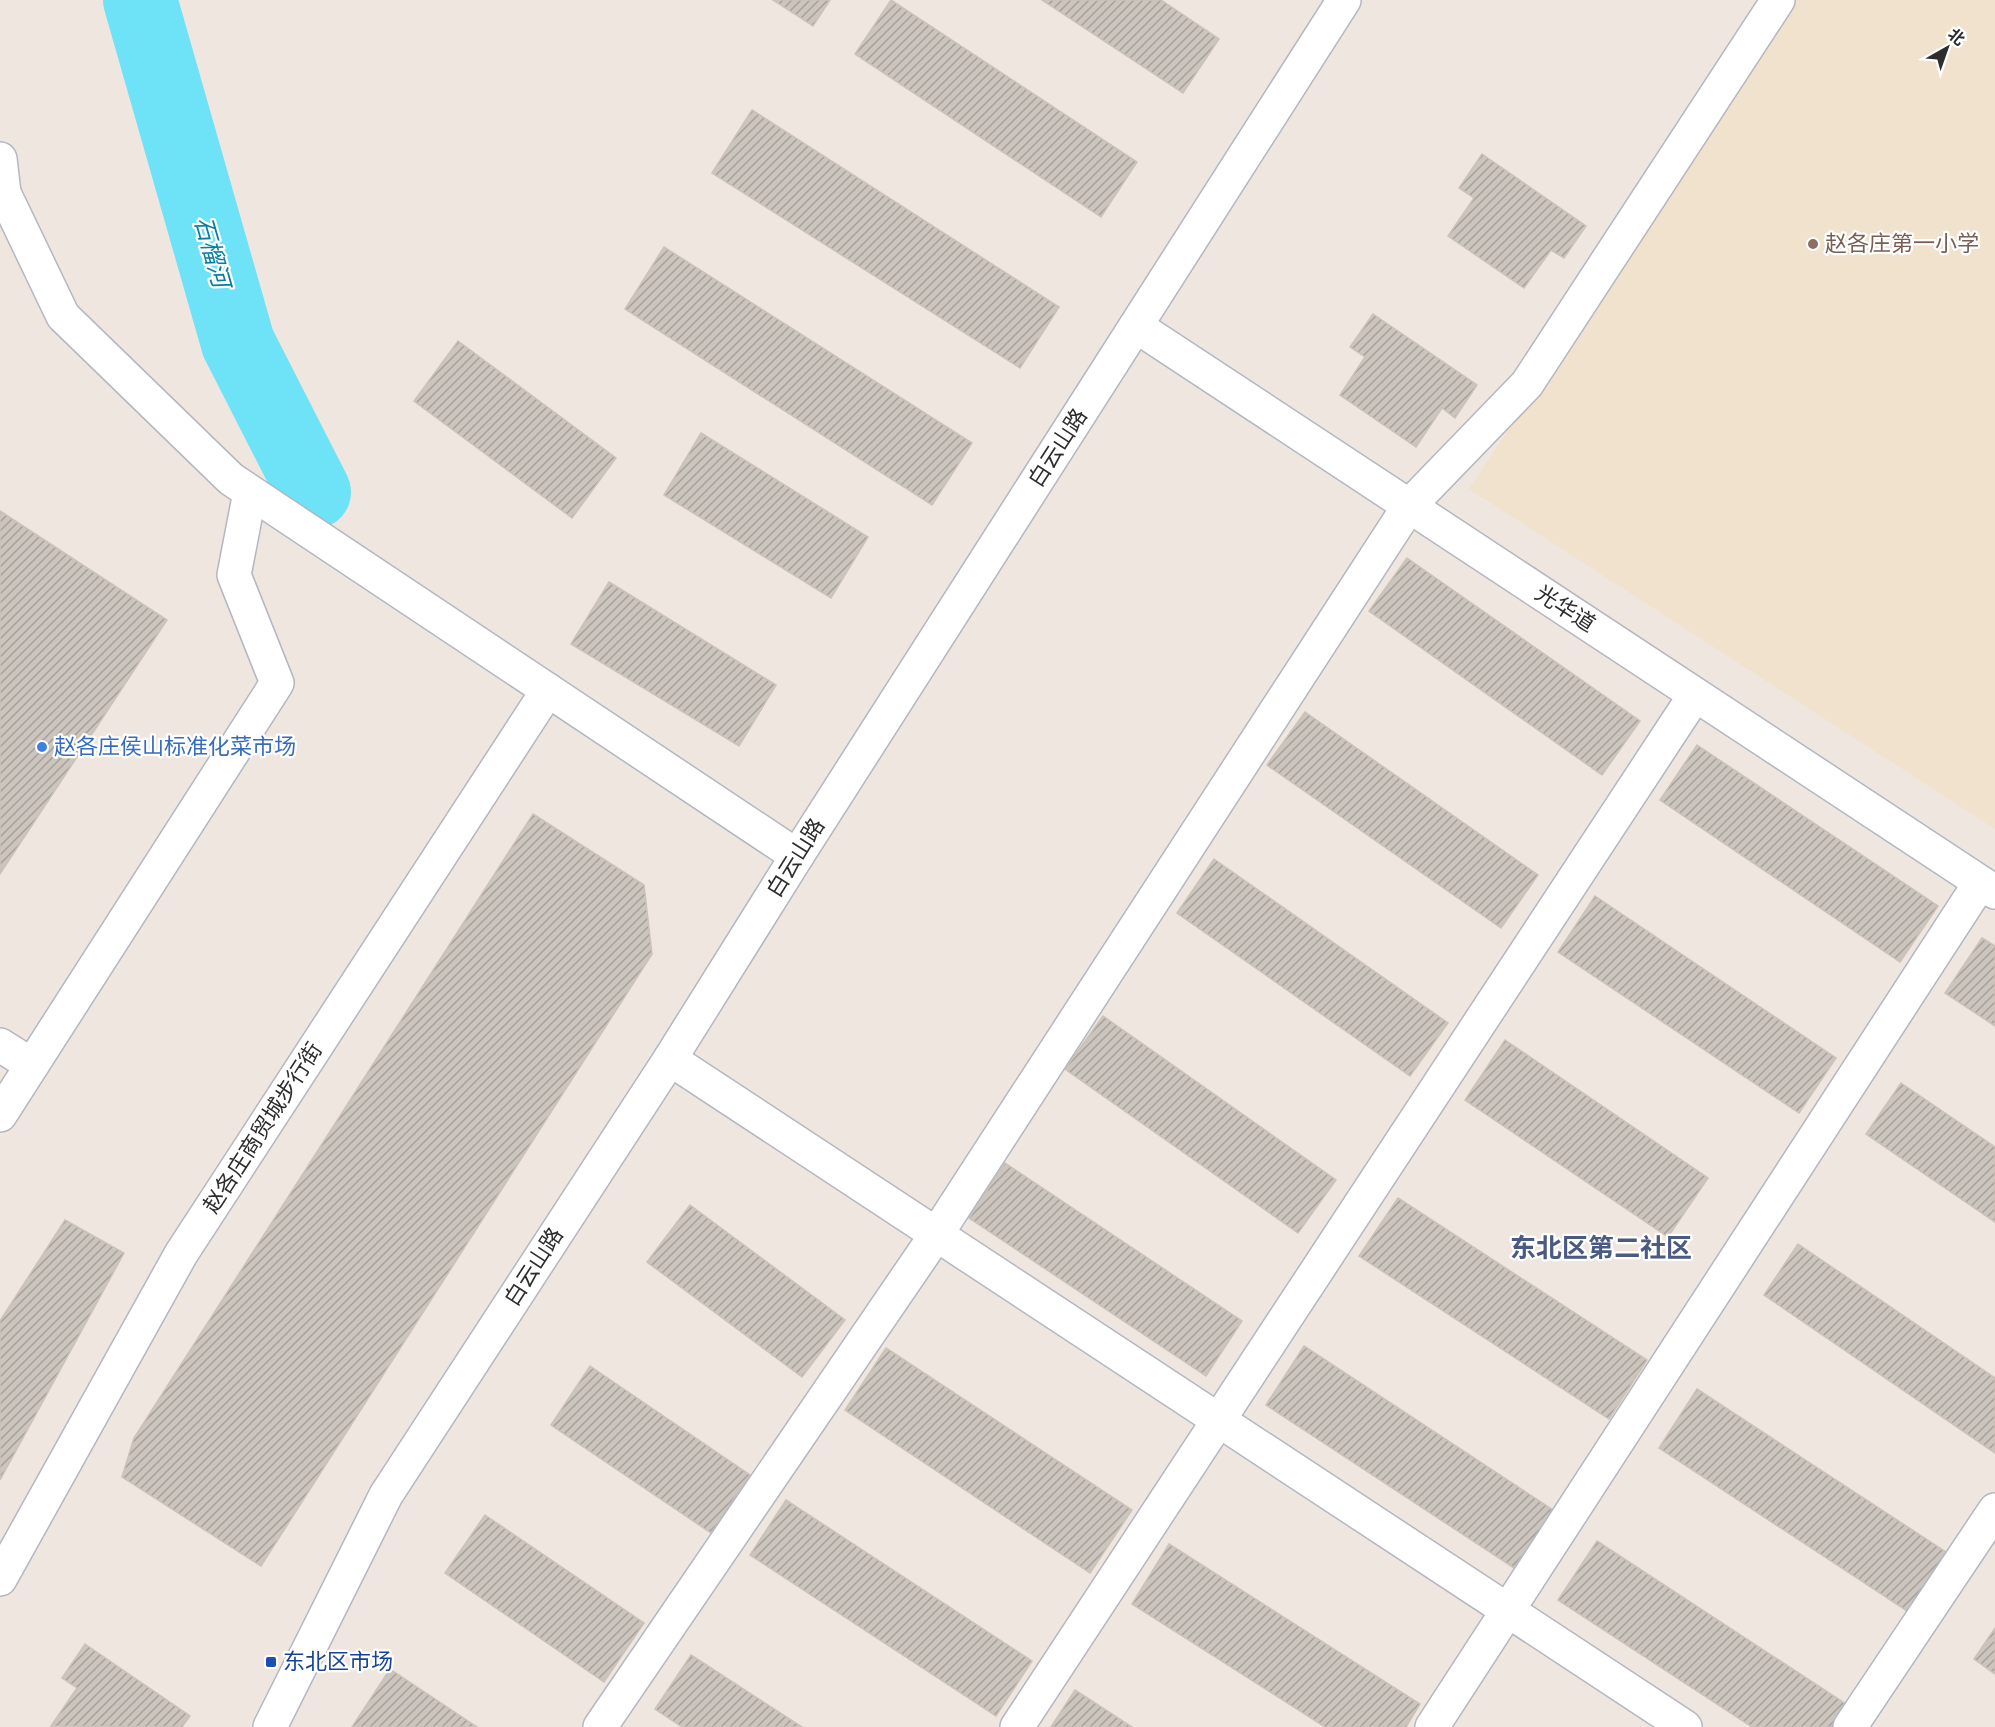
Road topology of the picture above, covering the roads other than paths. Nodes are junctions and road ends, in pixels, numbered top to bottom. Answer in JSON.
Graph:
{"nodes":[{"id":1,"x":1344,"y":0,"type":"edge"},
{"id":2,"x":1778,"y":0,"type":"edge"},
{"id":3,"x":0,"y":159,"type":"edge"},
{"id":4,"x":1136,"y":326,"type":"junction"},
{"id":5,"x":250,"y":492,"type":"junction"},
{"id":6,"x":1409,"y":506,"type":"junction"},
{"id":7,"x":548,"y":690,"type":"junction"},
{"id":8,"x":1695,"y":695,"type":"junction"},
{"id":9,"x":797,"y":856,"type":"junction"},
{"id":10,"x":1988,"y":887,"type":"edge"},
{"id":11,"x":0,"y":1045,"type":"edge"},
{"id":12,"x":670,"y":1059,"type":"junction"},
{"id":13,"x":32,"y":1065,"type":"junction"},
{"id":14,"x":0,"y":1114,"type":"edge"},
{"id":15,"x":936,"y":1235,"type":"junction"},
{"id":16,"x":1219,"y":1420,"type":"junction"},
{"id":17,"x":1995,"y":1510,"type":"edge"},
{"id":18,"x":0,"y":1579,"type":"edge"},
{"id":19,"x":1508,"y":1610,"type":"junction"},
{"id":20,"x":278,"y":1723,"type":"edge"},
{"id":21,"x":600,"y":1727,"type":"edge"},
{"id":22,"x":1017,"y":1727,"type":"edge"},
{"id":23,"x":1432,"y":1727,"type":"edge"},
{"id":24,"x":1685,"y":1727,"type":"edge"},
{"id":25,"x":1850,"y":1727,"type":"edge"}],
"edges":[{"from":1,"to":4,"type":"street","name":"白云山路"},
{"from":2,"to":6,"type":"street"},
{"from":3,"to":5,"type":"street"},
{"from":4,"to":6,"type":"street","name":"光华道"},
{"from":4,"to":9,"type":"street","name":"白云山路"},
{"from":5,"to":7,"type":"street"},
{"from":5,"to":13,"type":"street"},
{"from":6,"to":8,"type":"street","name":"光华道"},
{"from":6,"to":15,"type":"street"},
{"from":7,"to":9,"type":"street"},
{"from":7,"to":18,"type":"street","name":"赵各庄商贸城步行街"},
{"from":8,"to":10,"type":"street","name":"光华道"},
{"from":8,"to":16,"type":"street"},
{"from":9,"to":12,"type":"street","name":"白云山路"},
{"from":10,"to":19,"type":"street"},
{"from":11,"to":13,"type":"street"},
{"from":12,"to":15,"type":"street"},
{"from":12,"to":20,"type":"street","name":"白云山路"},
{"from":13,"to":14,"type":"street"},
{"from":15,"to":16,"type":"street"},
{"from":15,"to":21,"type":"street"},
{"from":16,"to":19,"type":"street"},
{"from":16,"to":22,"type":"street"},
{"from":17,"to":25,"type":"street"},
{"from":19,"to":23,"type":"street"},
{"from":19,"to":24,"type":"street"}]}
